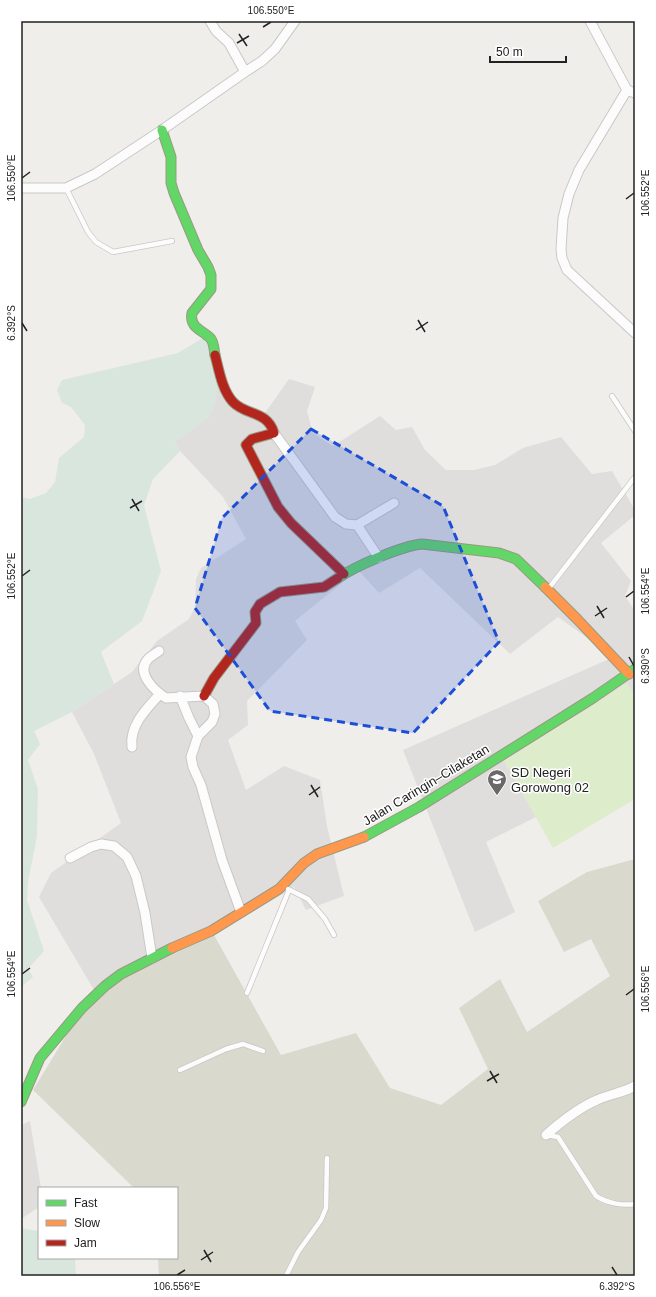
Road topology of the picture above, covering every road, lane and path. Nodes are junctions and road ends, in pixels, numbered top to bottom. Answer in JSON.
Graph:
{"nodes":[{"id":1,"x":210,"y":21,"type":"edge"},
{"id":2,"x":295,"y":21,"type":"edge"},
{"id":3,"x":590,"y":21,"type":"edge"},
{"id":4,"x":245,"y":72,"type":"junction"},
{"id":5,"x":631,"y":91,"type":"edge"},
{"id":6,"x":162,"y":130,"type":"junction"},
{"id":7,"x":21,"y":188,"type":"edge"},
{"id":8,"x":66,"y":188,"type":"junction"},
{"id":9,"x":172,"y":241,"type":"dead end"},
{"id":10,"x":635,"y":333,"type":"edge"},
{"id":11,"x":612,"y":396,"type":"dead end"},
{"id":12,"x":635,"y":430,"type":"edge"},
{"id":13,"x":274,"y":433,"type":"junction"},
{"id":14,"x":635,"y":477,"type":"edge"},
{"id":15,"x":394,"y":503,"type":"dead end"},
{"id":16,"x":357,"y":525,"type":"junction"},
{"id":17,"x":379,"y":558,"type":"junction"},
{"id":18,"x":344,"y":574,"type":"junction"},
{"id":19,"x":548,"y":590,"type":"junction"},
{"id":20,"x":159,"y":651,"type":"dead end"},
{"id":21,"x":632,"y":671,"type":"edge"},
{"id":22,"x":160,"y":694,"type":"junction"},
{"id":23,"x":180,"y":696,"type":"junction"},
{"id":24,"x":204,"y":696,"type":"junction"},
{"id":25,"x":198,"y":736,"type":"junction"},
{"id":26,"x":132,"y":747,"type":"dead end"},
{"id":27,"x":70,"y":858,"type":"dead end"},
{"id":28,"x":287,"y":887,"type":"junction"},
{"id":29,"x":241,"y":912,"type":"junction"},
{"id":30,"x":334,"y":935,"type":"dead end"},
{"id":31,"x":152,"y":958,"type":"junction"},
{"id":32,"x":247,"y":993,"type":"dead end"},
{"id":33,"x":264,"y":1051,"type":"dead end"},
{"id":34,"x":180,"y":1070,"type":"dead end"},
{"id":35,"x":635,"y":1086,"type":"edge"},
{"id":36,"x":21,"y":1102,"type":"edge"},
{"id":37,"x":546,"y":1135,"type":"joint"},
{"id":38,"x":327,"y":1158,"type":"dead end"},
{"id":39,"x":635,"y":1204,"type":"edge"},
{"id":40,"x":286,"y":1276,"type":"edge"}],
"edges":[{"from":1,"to":4,"type":"street"},
{"from":2,"to":4,"type":"street"},
{"from":3,"to":5,"type":"street"},
{"from":4,"to":6,"type":"street"},
{"from":5,"to":10,"type":"street"},
{"from":6,"to":8,"type":"street"},
{"from":6,"to":13,"type":"street"},
{"from":7,"to":8,"type":"street"},
{"from":8,"to":9,"type":"lane"},
{"from":11,"to":12,"type":"lane"},
{"from":13,"to":16,"type":"street"},
{"from":13,"to":18,"type":"street"},
{"from":14,"to":19,"type":"lane"},
{"from":15,"to":16,"type":"street"},
{"from":16,"to":17,"type":"street"},
{"from":17,"to":18,"type":"street"},
{"from":17,"to":19,"type":"street"},
{"from":18,"to":24,"type":"street"},
{"from":19,"to":21,"type":"street"},
{"from":20,"to":22,"type":"street"},
{"from":21,"to":28,"type":"street","name":"Jalan Caringin–Cilaketan"},
{"from":22,"to":23,"type":"street"},
{"from":22,"to":26,"type":"street"},
{"from":23,"to":24,"type":"street"},
{"from":23,"to":25,"type":"street"},
{"from":24,"to":25,"type":"street"},
{"from":25,"to":29,"type":"street"},
{"from":27,"to":31,"type":"street"},
{"from":28,"to":29,"type":"street","name":"Jalan Caringin–Cilaketan"},
{"from":28,"to":30,"type":"lane"},
{"from":28,"to":32,"type":"lane"},
{"from":29,"to":31,"type":"street","name":"Jalan Caringin–Cilaketan"},
{"from":31,"to":36,"type":"street","name":"Jalan Caringin–Cilaketan"},
{"from":33,"to":34,"type":"lane"},
{"from":35,"to":37,"type":"street"},
{"from":37,"to":39,"type":"lane"},
{"from":38,"to":40,"type":"lane"}]}
